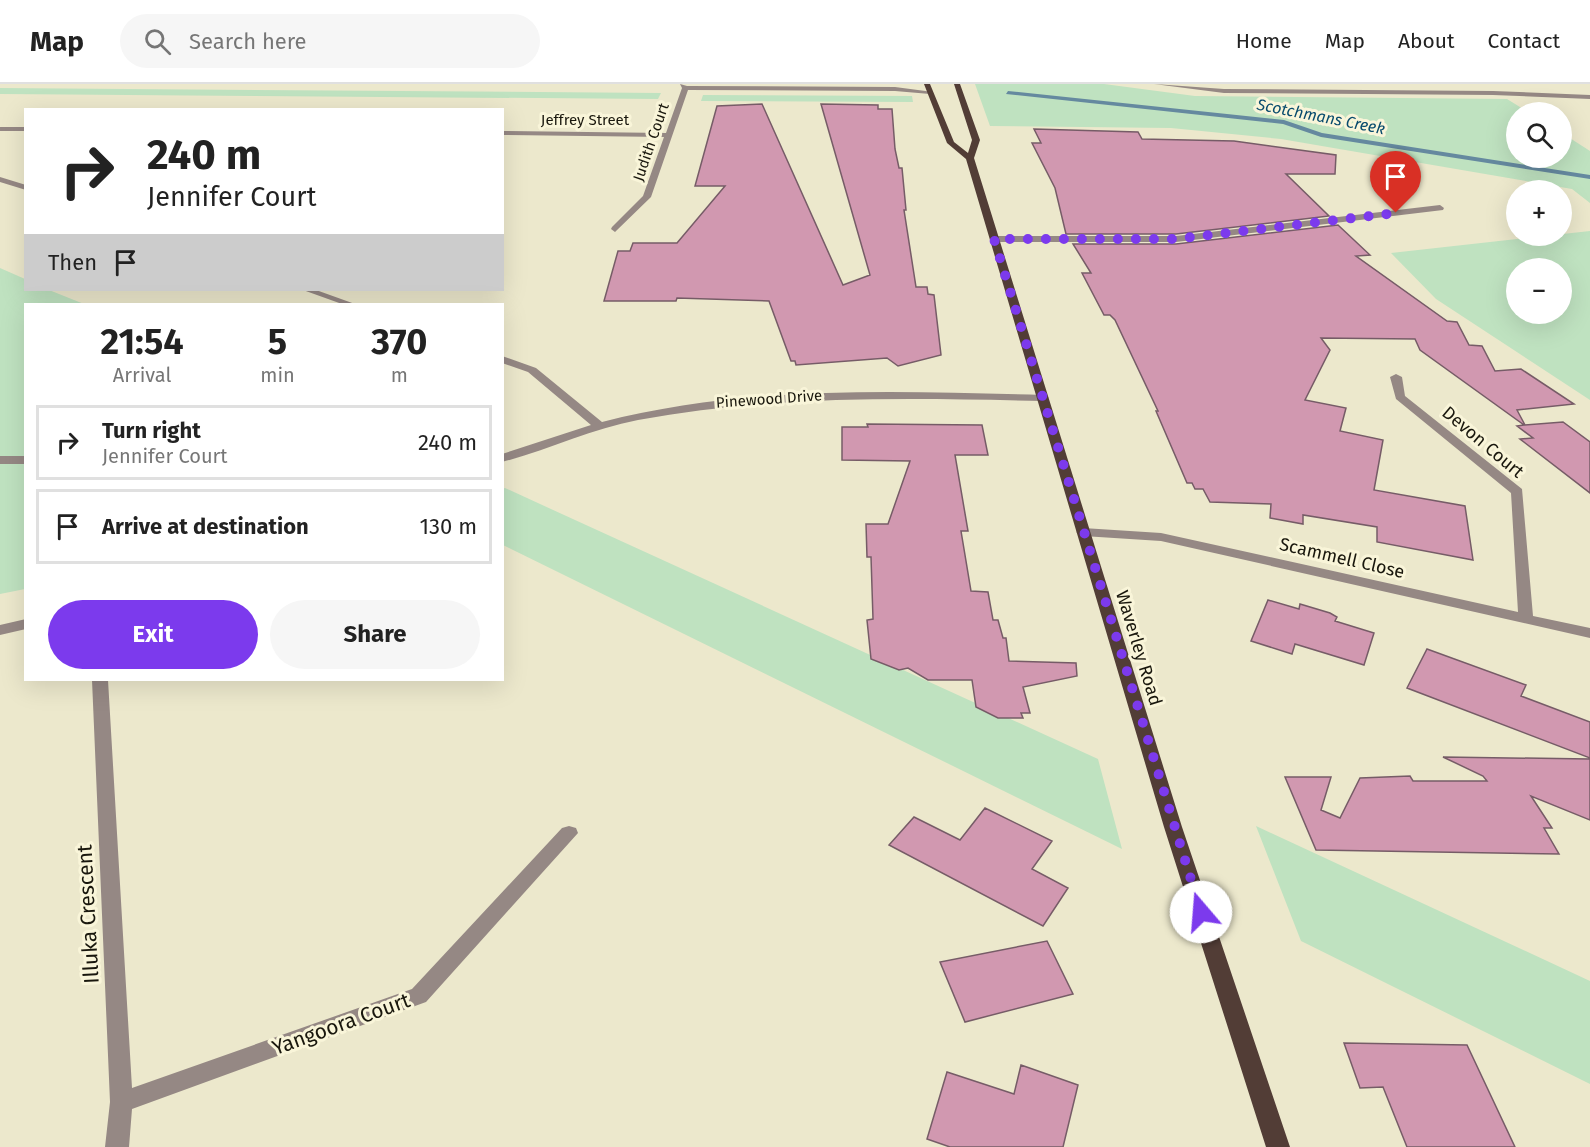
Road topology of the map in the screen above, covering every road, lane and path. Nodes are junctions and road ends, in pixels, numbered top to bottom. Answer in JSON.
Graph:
{"nodes":[{"id":1,"x":957,"y":84,"type":"edge"},
{"id":2,"x":1156,"y":84,"type":"edge"},
{"id":3,"x":684,"y":86,"type":"edge"},
{"id":4,"x":928,"y":87,"type":"edge"},
{"id":5,"x":1590,"y":97,"type":"edge"},
{"id":6,"x":0,"y":129,"type":"edge"},
{"id":7,"x":24,"y":129,"type":"edge"},
{"id":8,"x":504,"y":133,"type":"edge"},
{"id":9,"x":668,"y":135,"type":"junction"},
{"id":10,"x":970,"y":158,"type":"junction"},
{"id":11,"x":0,"y":179,"type":"edge"},
{"id":12,"x":24,"y":187,"type":"edge"},
{"id":13,"x":1440,"y":208,"type":"dead end"},
{"id":14,"x":615,"y":229,"type":"dead end"},
{"id":15,"x":994,"y":239,"type":"junction"},
{"id":16,"x":312,"y":291,"type":"edge"},
{"id":17,"x":347,"y":303,"type":"edge"},
{"id":18,"x":504,"y":360,"type":"edge"},
{"id":19,"x":1396,"y":377,"type":"dead end"},
{"id":20,"x":1042,"y":398,"type":"junction"},
{"id":21,"x":599,"y":426,"type":"junction"},
{"id":22,"x":504,"y":457,"type":"edge"},
{"id":23,"x":0,"y":460,"type":"edge"},
{"id":24,"x":24,"y":460,"type":"edge"},
{"id":25,"x":1083,"y":532,"type":"junction"},
{"id":26,"x":1526,"y":620,"type":"junction"},
{"id":27,"x":24,"y":624,"type":"edge"},
{"id":28,"x":0,"y":630,"type":"edge"},
{"id":29,"x":1590,"y":633,"type":"edge"},
{"id":30,"x":100,"y":681,"type":"edge"},
{"id":31,"x":569,"y":833,"type":"dead end"},
{"id":32,"x":121,"y":1102,"type":"junction"},
{"id":33,"x":117,"y":1147,"type":"edge"},
{"id":34,"x":1278,"y":1147,"type":"edge"}],
"edges":[{"from":1,"to":10,"type":"main road","name":"Waverley Road"},
{"from":2,"to":5,"type":"street"},
{"from":3,"to":4,"type":"street"},
{"from":3,"to":9,"type":"street","name":"Judith Court"},
{"from":4,"to":10,"type":"main road","name":"Waverley Road"},
{"from":6,"to":7,"type":"street"},
{"from":8,"to":9,"type":"street","name":"Jeffrey Street"},
{"from":9,"to":14,"type":"street","name":"Judith Court"},
{"from":10,"to":15,"type":"main road","name":"Waverley Road"},
{"from":11,"to":12,"type":"street"},
{"from":13,"to":15,"type":"street"},
{"from":15,"to":20,"type":"main road","name":"Waverley Road"},
{"from":16,"to":17,"type":"street"},
{"from":18,"to":21,"type":"street"},
{"from":19,"to":26,"type":"street","name":"Devon Court"},
{"from":20,"to":21,"type":"street","name":"Pinewood Drive"},
{"from":20,"to":25,"type":"main road","name":"Waverley Road"},
{"from":21,"to":22,"type":"street","name":"Pinewood Drive"},
{"from":23,"to":24,"type":"street"},
{"from":25,"to":26,"type":"street","name":"Scammell Close"},
{"from":25,"to":34,"type":"main road","name":"Waverley Road"},
{"from":26,"to":29,"type":"street","name":"Scammell Close"},
{"from":27,"to":28,"type":"street"},
{"from":30,"to":32,"type":"street","name":"Illuka Crescent"},
{"from":31,"to":32,"type":"street","name":"Yangoora Court"},
{"from":32,"to":33,"type":"street","name":"Illuka Crescent"}]}
